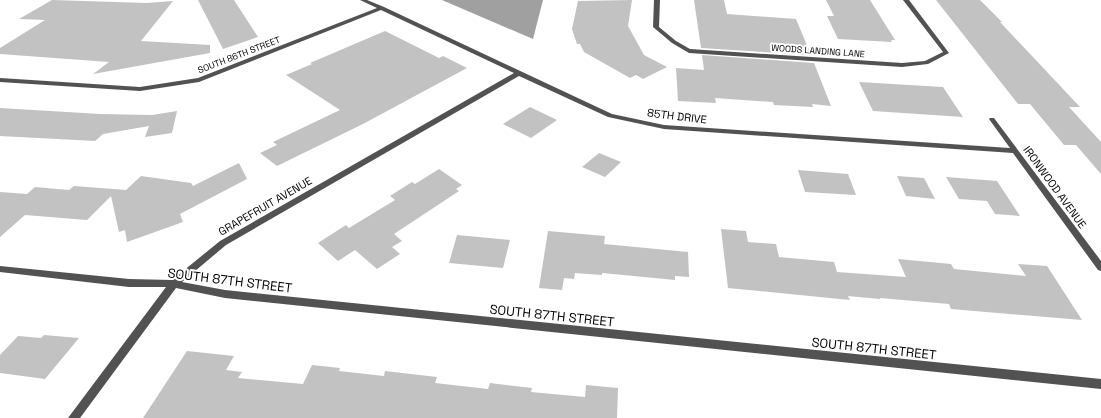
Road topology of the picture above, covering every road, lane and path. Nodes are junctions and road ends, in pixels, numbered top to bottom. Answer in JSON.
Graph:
{"nodes":[{"id":1,"x":363,"y":0,"type":"edge"},
{"id":2,"x":657,"y":0,"type":"edge"},
{"id":3,"x":906,"y":0,"type":"edge"},
{"id":4,"x":382,"y":8,"type":"junction"},
{"id":5,"x":518,"y":73,"type":"junction"},
{"id":6,"x":0,"y":80,"type":"edge"},
{"id":7,"x":992,"y":119,"type":"dead end"},
{"id":8,"x":1015,"y":151,"type":"junction"},
{"id":9,"x":1101,"y":268,"type":"edge"},
{"id":10,"x":0,"y":269,"type":"edge"},
{"id":11,"x":174,"y":284,"type":"junction"},
{"id":12,"x":1101,"y":384,"type":"edge"},
{"id":13,"x":73,"y":418,"type":"edge"}],
"edges":[{"from":1,"to":4,"type":"street","name":"85TH DRIVE"},
{"from":2,"to":3,"type":"street","name":"WOODS LANDING LANE"},
{"from":4,"to":5,"type":"street","name":"85TH DRIVE"},
{"from":4,"to":6,"type":"street","name":"SOUTH 86TH STREET"},
{"from":5,"to":8,"type":"street","name":"85TH DRIVE"},
{"from":5,"to":11,"type":"street","name":"GRAPEFRUIT AVENUE"},
{"from":7,"to":8,"type":"street","name":"IRONWOOD AVENUE"},
{"from":8,"to":9,"type":"street","name":"IRONWOOD AVENUE"},
{"from":10,"to":11,"type":"street","name":"SOUTH 87TH STREET"},
{"from":11,"to":12,"type":"street","name":"SOUTH 87TH STREET"},
{"from":11,"to":13,"type":"street","name":"GRAPEFRUIT AVENUE"}]}
